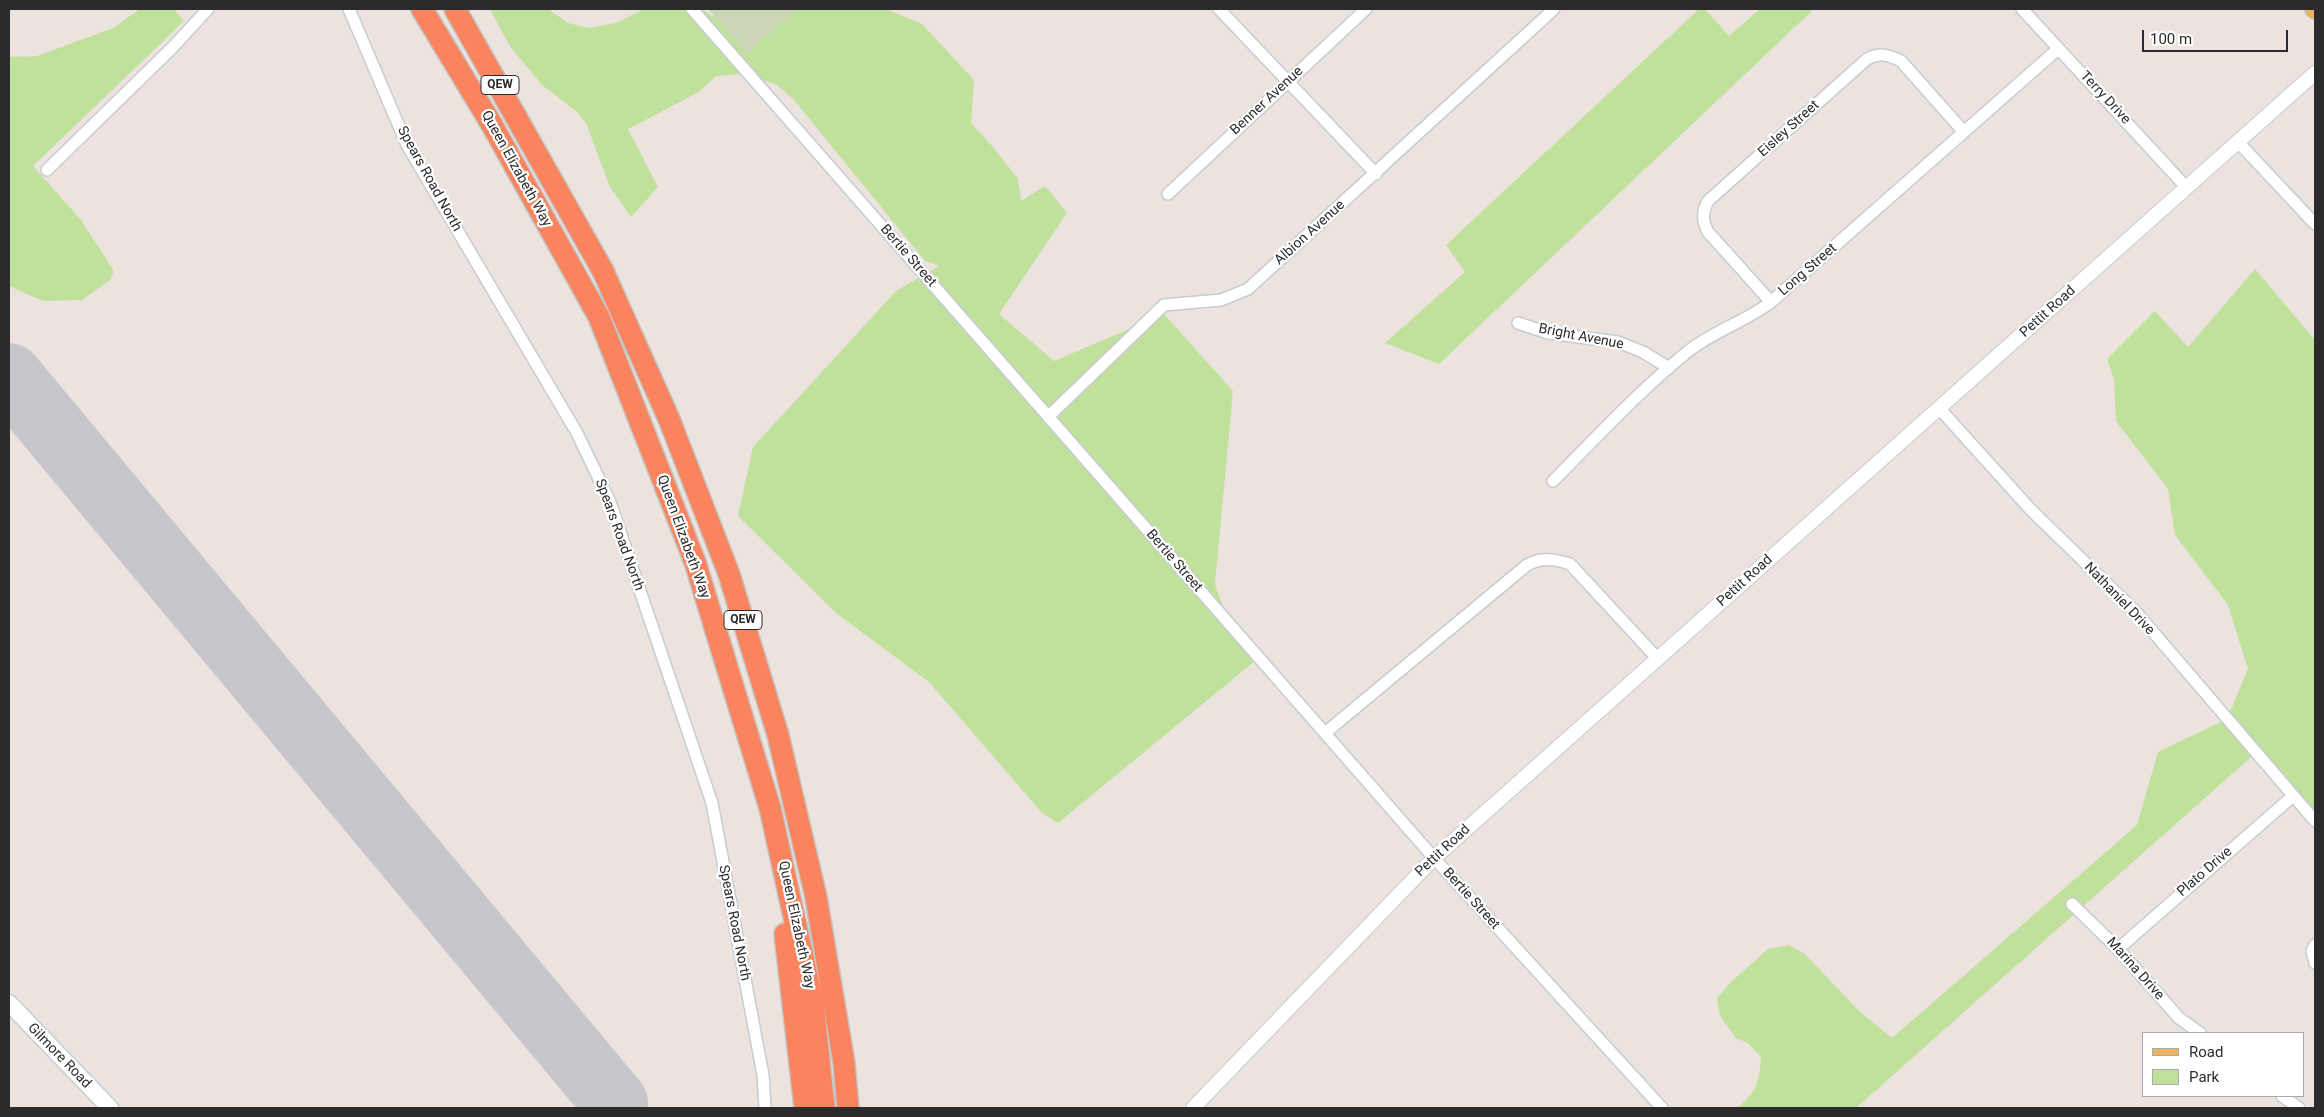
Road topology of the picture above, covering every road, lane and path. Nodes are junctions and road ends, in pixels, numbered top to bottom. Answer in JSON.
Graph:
{"nodes":[{"id":1,"x":208,"y":9,"type":"edge"},
{"id":2,"x":349,"y":9,"type":"edge"},
{"id":3,"x":422,"y":9,"type":"edge"},
{"id":4,"x":455,"y":9,"type":"edge"},
{"id":5,"x":692,"y":9,"type":"edge"},
{"id":6,"x":1219,"y":9,"type":"edge"},
{"id":7,"x":1366,"y":9,"type":"edge"},
{"id":8,"x":1554,"y":9,"type":"edge"},
{"id":9,"x":2022,"y":9,"type":"edge"},
{"id":10,"x":2058,"y":49,"type":"junction"},
{"id":11,"x":2315,"y":73,"type":"edge"},
{"id":12,"x":1288,"y":82,"type":"junction"},
{"id":13,"x":1964,"y":132,"type":"junction"},
{"id":14,"x":2238,"y":142,"type":"junction"},
{"id":15,"x":47,"y":170,"type":"dead end"},
{"id":16,"x":1376,"y":174,"type":"junction"},
{"id":17,"x":2187,"y":188,"type":"junction"},
{"id":18,"x":1168,"y":194,"type":"dead end"},
{"id":19,"x":2315,"y":224,"type":"edge"},
{"id":20,"x":1772,"y":302,"type":"junction"},
{"id":21,"x":1518,"y":323,"type":"dead end"},
{"id":22,"x":1669,"y":368,"type":"junction"},
{"id":23,"x":1939,"y":408,"type":"junction"},
{"id":24,"x":1048,"y":417,"type":"junction"},
{"id":25,"x":1553,"y":481,"type":"dead end"},
{"id":26,"x":1658,"y":659,"type":"junction"},
{"id":27,"x":1325,"y":733,"type":"junction"},
{"id":28,"x":2292,"y":796,"type":"junction"},
{"id":29,"x":770,"y":808,"type":"junction"},
{"id":30,"x":2315,"y":821,"type":"edge"},
{"id":31,"x":1434,"y":858,"type":"junction"},
{"id":32,"x":2072,"y":904,"type":"dead end"},
{"id":33,"x":2315,"y":945,"type":"edge"},
{"id":34,"x":2118,"y":949,"type":"junction"},
{"id":35,"x":2315,"y":964,"type":"edge"},
{"id":36,"x":9,"y":1003,"type":"edge"},
{"id":37,"x":2199,"y":1032,"type":"edge"},
{"id":38,"x":2283,"y":1097,"type":"edge"},
{"id":39,"x":110,"y":1108,"type":"edge"},
{"id":40,"x":766,"y":1108,"type":"edge"},
{"id":41,"x":805,"y":1108,"type":"edge"},
{"id":42,"x":824,"y":1108,"type":"edge"},
{"id":43,"x":848,"y":1108,"type":"edge"},
{"id":44,"x":1193,"y":1108,"type":"edge"},
{"id":45,"x":1662,"y":1108,"type":"edge"},
{"id":46,"x":2299,"y":1108,"type":"edge"}],
"edges":[{"from":1,"to":15,"type":"street"},
{"from":2,"to":40,"type":"street","name":"Spears Road North"},
{"from":3,"to":29,"type":"highway","name":"Queen Elizabeth Way","number":"QEW"},
{"from":4,"to":43,"type":"highway","name":"Queen Elizabeth Way","number":"QEW"},
{"from":5,"to":24,"type":"street","name":"Bertie Street"},
{"from":6,"to":12,"type":"street"},
{"from":7,"to":12,"type":"street","name":"Benner Avenue"},
{"from":8,"to":16,"type":"street","name":"Albion Avenue"},
{"from":9,"to":10,"type":"street","name":"Terry Drive"},
{"from":10,"to":13,"type":"street","name":"Long Street"},
{"from":10,"to":17,"type":"street","name":"Terry Drive"},
{"from":11,"to":14,"type":"street","name":"Pettit Road"},
{"from":12,"to":16,"type":"street"},
{"from":12,"to":18,"type":"street","name":"Benner Avenue"},
{"from":13,"to":20,"type":"street","name":"Long Street"},
{"from":13,"to":20,"type":"street","name":"Eisley Street"},
{"from":14,"to":17,"type":"street","name":"Pettit Road"},
{"from":14,"to":19,"type":"street"},
{"from":16,"to":24,"type":"street","name":"Albion Avenue"},
{"from":17,"to":23,"type":"street","name":"Pettit Road"},
{"from":20,"to":22,"type":"street","name":"Long Street"},
{"from":21,"to":22,"type":"street","name":"Bright Avenue"},
{"from":22,"to":25,"type":"street","name":"Long Street"},
{"from":23,"to":26,"type":"street","name":"Pettit Road"},
{"from":23,"to":28,"type":"street","name":"Nathaniel Drive"},
{"from":24,"to":27,"type":"street","name":"Bertie Street"},
{"from":26,"to":27,"type":"street"},
{"from":26,"to":31,"type":"street","name":"Pettit Road"},
{"from":27,"to":31,"type":"street","name":"Bertie Street"},
{"from":28,"to":30,"type":"street","name":"Nathaniel Drive"},
{"from":28,"to":34,"type":"street","name":"Plato Drive"},
{"from":29,"to":41,"type":"highway"},
{"from":29,"to":42,"type":"highway","name":"Queen Elizabeth Way","number":"QEW"},
{"from":31,"to":44,"type":"street","name":"Pettit Road"},
{"from":31,"to":45,"type":"street","name":"Bertie Street"},
{"from":32,"to":34,"type":"street","name":"Marina Drive"},
{"from":33,"to":35,"type":"street"},
{"from":34,"to":37,"type":"street","name":"Marina Drive"},
{"from":36,"to":39,"type":"main road","name":"Gilmore Road"},
{"from":38,"to":46,"type":"street"}]}
